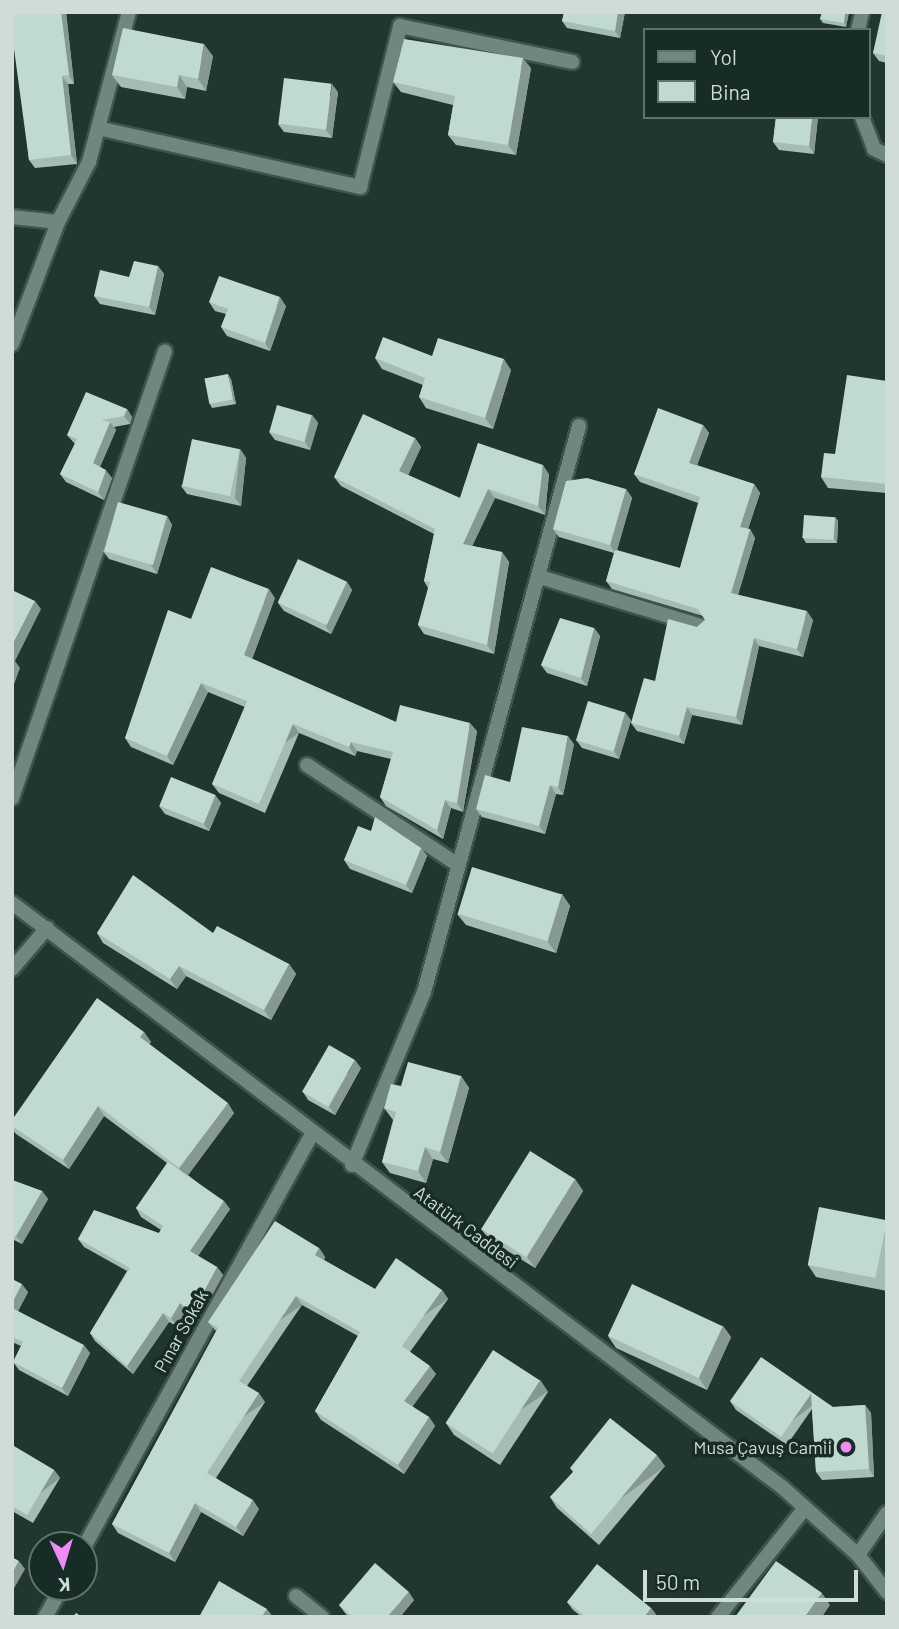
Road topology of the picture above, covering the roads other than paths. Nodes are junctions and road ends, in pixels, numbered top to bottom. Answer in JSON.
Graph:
{"nodes":[{"id":1,"x":129,"y":12,"type":"edge"},
{"id":2,"x":572,"y":62,"type":"dead end"},
{"id":3,"x":863,"y":119,"type":"edge"},
{"id":4,"x":98,"y":128,"type":"junction"},
{"id":5,"x":887,"y":155,"type":"edge"},
{"id":6,"x":12,"y":217,"type":"edge"},
{"id":7,"x":58,"y":222,"type":"junction"},
{"id":8,"x":12,"y":344,"type":"edge"},
{"id":9,"x":165,"y":352,"type":"dead end"},
{"id":10,"x":579,"y":426,"type":"dead end"},
{"id":11,"x":540,"y":577,"type":"junction"},
{"id":12,"x":701,"y":626,"type":"edge"},
{"id":13,"x":307,"y":765,"type":"dead end"},
{"id":14,"x":12,"y":798,"type":"edge"},
{"id":15,"x":458,"y":865,"type":"junction"},
{"id":16,"x":12,"y":903,"type":"edge"},
{"id":17,"x":47,"y":928,"type":"junction"},
{"id":18,"x":12,"y":969,"type":"edge"},
{"id":19,"x":312,"y":1134,"type":"junction"},
{"id":20,"x":352,"y":1166,"type":"junction"},
{"id":21,"x":805,"y":1508,"type":"junction"},
{"id":22,"x":887,"y":1513,"type":"edge"},
{"id":23,"x":93,"y":1531,"type":"edge"},
{"id":24,"x":858,"y":1555,"type":"junction"},
{"id":25,"x":887,"y":1592,"type":"edge"},
{"id":26,"x":296,"y":1597,"type":"dead end"},
{"id":27,"x":54,"y":1601,"type":"edge"},
{"id":28,"x":45,"y":1617,"type":"edge"},
{"id":29,"x":322,"y":1617,"type":"edge"},
{"id":30,"x":718,"y":1617,"type":"edge"}],
"edges":[{"from":1,"to":4,"type":"street"},
{"from":2,"to":4,"type":"street"},
{"from":3,"to":5,"type":"street"},
{"from":4,"to":7,"type":"street"},
{"from":6,"to":7,"type":"street"},
{"from":7,"to":8,"type":"street"},
{"from":9,"to":14,"type":"street"},
{"from":10,"to":11,"type":"street"},
{"from":11,"to":12,"type":"street"},
{"from":11,"to":15,"type":"street"},
{"from":13,"to":15,"type":"street"},
{"from":15,"to":20,"type":"street"},
{"from":16,"to":17,"type":"street","name":"Atatürk Caddesi"},
{"from":17,"to":18,"type":"street"},
{"from":17,"to":19,"type":"street","name":"Atatürk Caddesi"},
{"from":19,"to":20,"type":"street","name":"Atatürk Caddesi"},
{"from":19,"to":23,"type":"street","name":"Pınar Sokak"},
{"from":20,"to":21,"type":"street","name":"Atatürk Caddesi"},
{"from":21,"to":24,"type":"street","name":"Atatürk Caddesi"},
{"from":21,"to":30,"type":"street"},
{"from":22,"to":24,"type":"street"},
{"from":24,"to":25,"type":"street","name":"Atatürk Caddesi"},
{"from":26,"to":29,"type":"street"},
{"from":27,"to":28,"type":"street"}]}
